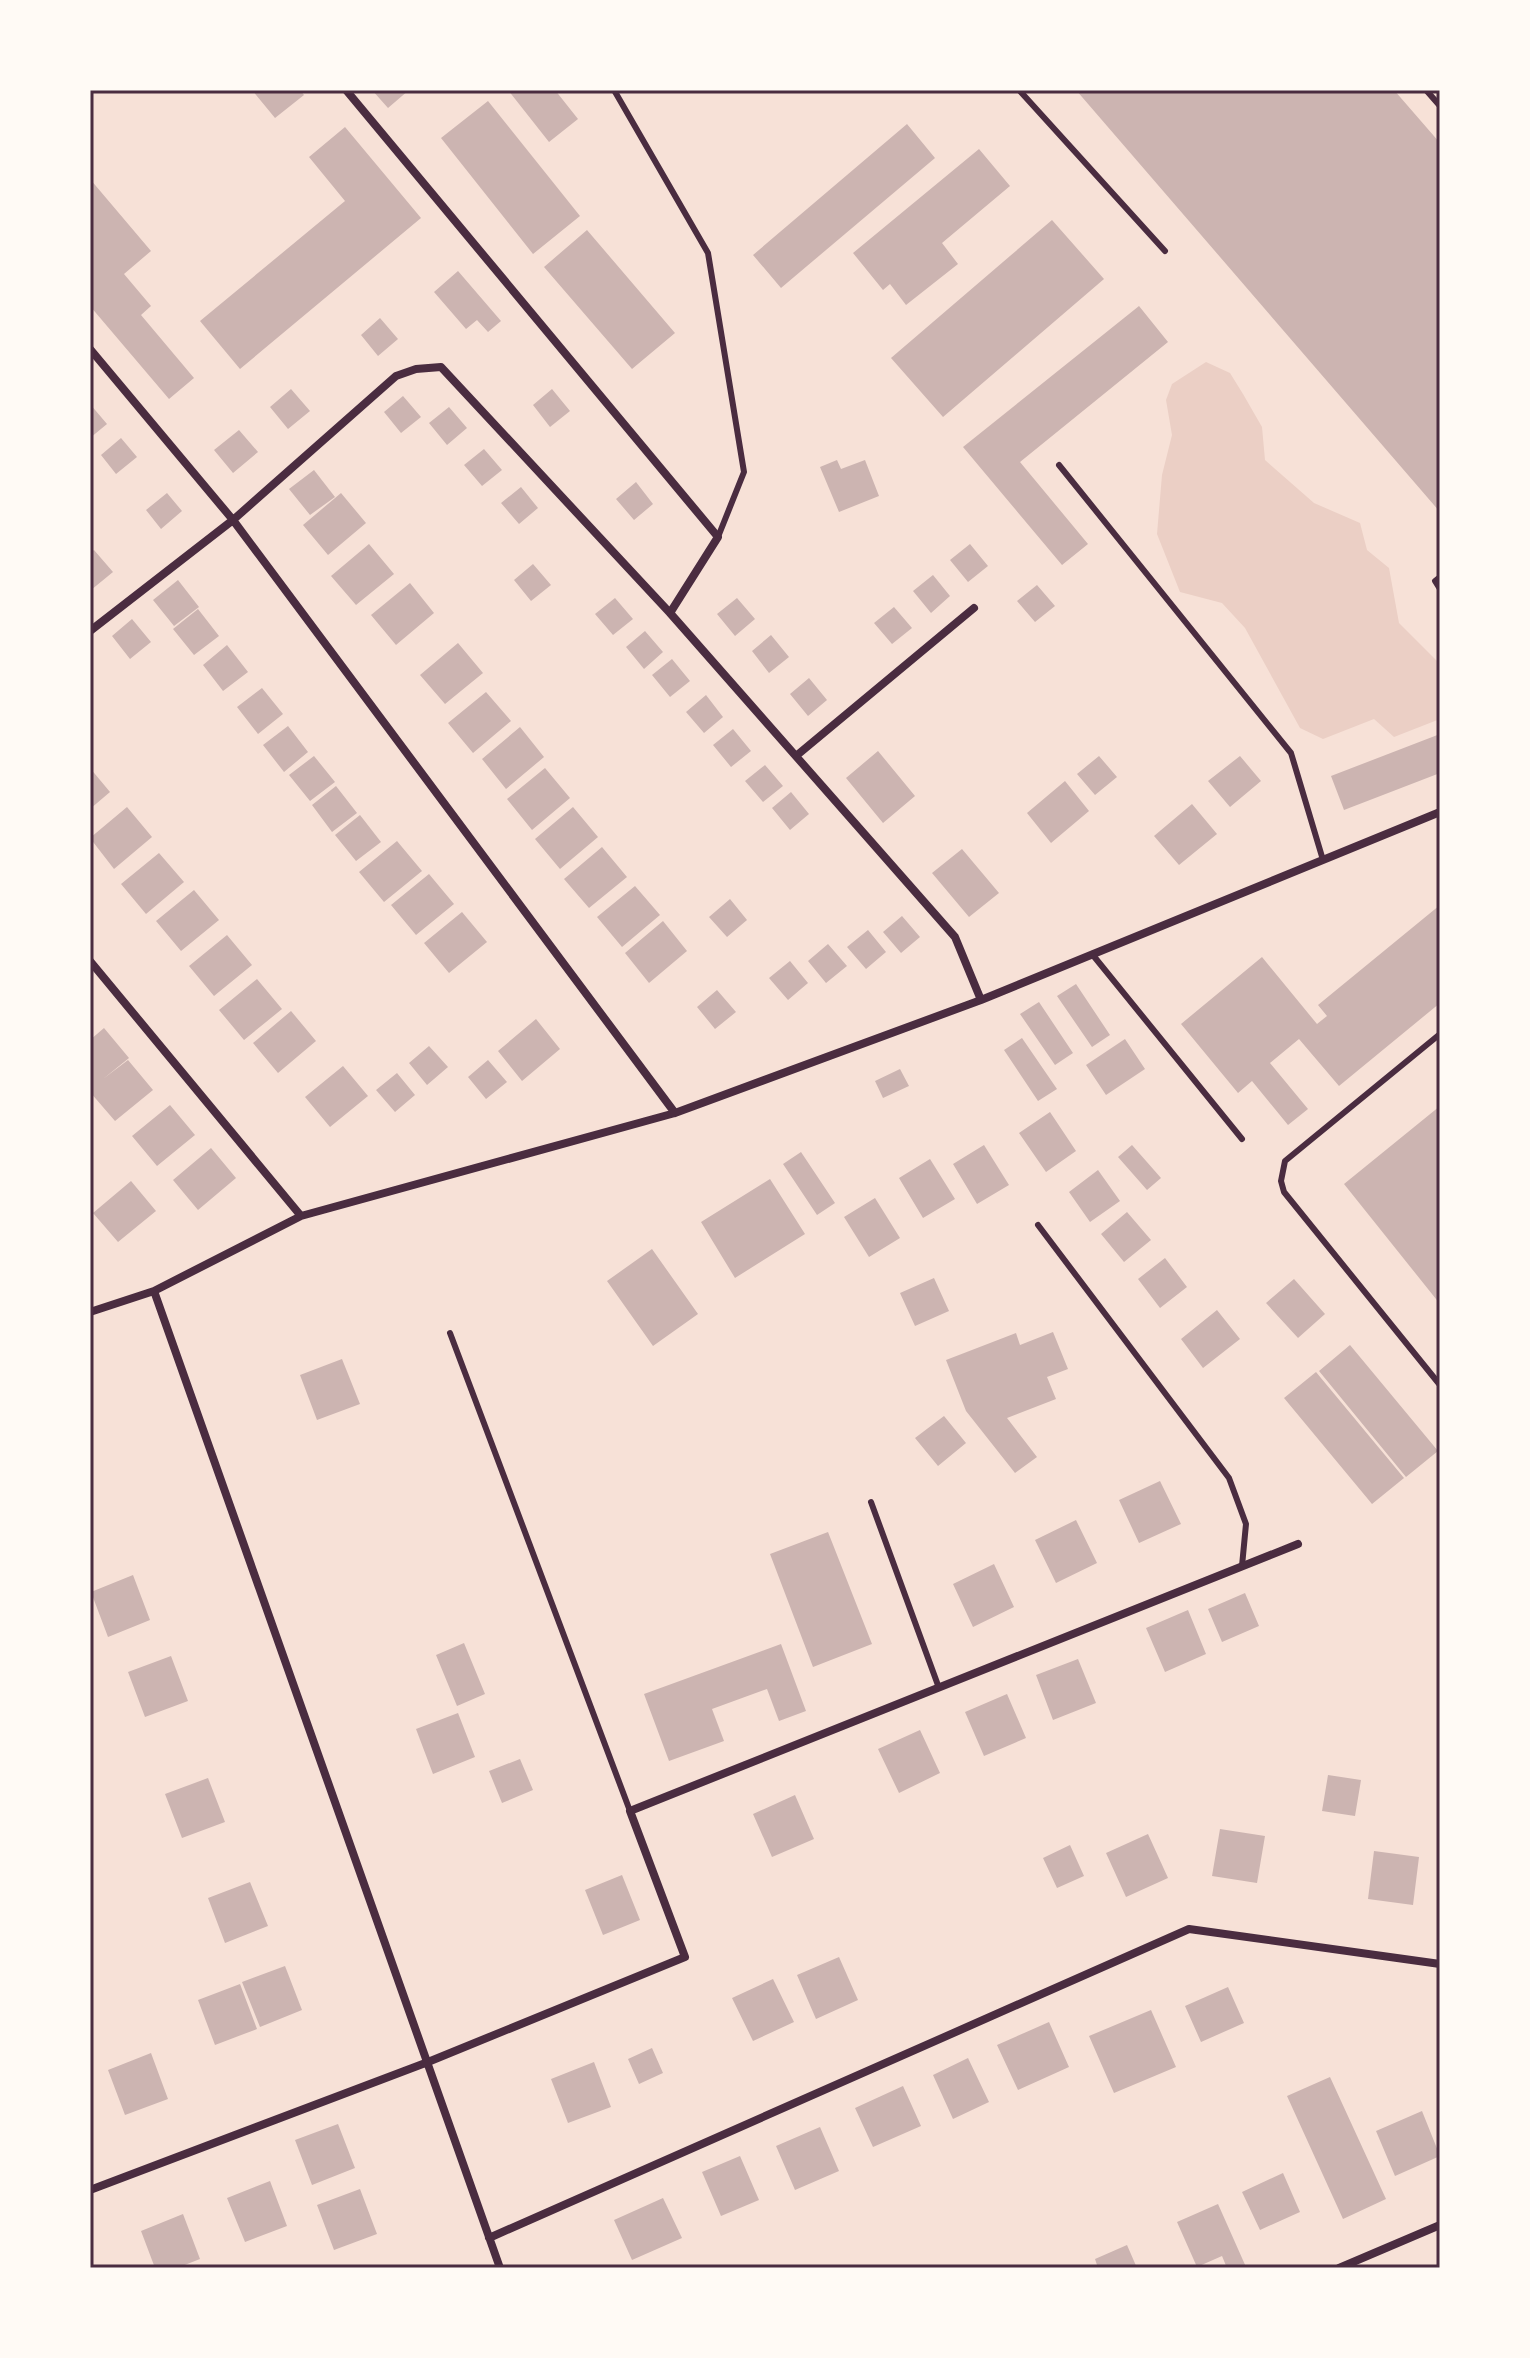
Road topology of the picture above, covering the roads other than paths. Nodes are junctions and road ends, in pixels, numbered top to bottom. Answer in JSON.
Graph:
{"nodes":[{"id":1,"x":346,"y":90,"type":"edge"},
{"id":2,"x":614,"y":90,"type":"edge"},
{"id":3,"x":1019,"y":90,"type":"edge"},
{"id":4,"x":1426,"y":90,"type":"edge"},
{"id":5,"x":1440,"y":106,"type":"edge"},
{"id":6,"x":1165,"y":251,"type":"dead end"},
{"id":7,"x":90,"y":349,"type":"edge"},
{"id":8,"x":1059,"y":465,"type":"dead end"},
{"id":9,"x":233,"y":520,"type":"junction"},
{"id":10,"x":718,"y":537,"type":"junction"},
{"id":11,"x":1440,"y":577,"type":"edge"},
{"id":12,"x":1440,"y":589,"type":"edge"},
{"id":13,"x":974,"y":608,"type":"dead end"},
{"id":14,"x":670,"y":613,"type":"junction"},
{"id":15,"x":90,"y":631,"type":"edge"},
{"id":16,"x":796,"y":756,"type":"junction"},
{"id":17,"x":1440,"y":812,"type":"edge"},
{"id":18,"x":1323,"y":860,"type":"junction"},
{"id":19,"x":1092,"y":954,"type":"junction"},
{"id":20,"x":90,"y":961,"type":"edge"},
{"id":21,"x":981,"y":1000,"type":"junction"},
{"id":22,"x":1440,"y":1034,"type":"edge"},
{"id":23,"x":675,"y":1113,"type":"junction"},
{"id":24,"x":1242,"y":1139,"type":"dead end"},
{"id":25,"x":301,"y":1216,"type":"junction"},
{"id":26,"x":1038,"y":1225,"type":"dead end"},
{"id":27,"x":154,"y":1291,"type":"junction"},
{"id":28,"x":90,"y":1312,"type":"edge"},
{"id":29,"x":450,"y":1333,"type":"dead end"},
{"id":30,"x":1440,"y":1385,"type":"edge"},
{"id":31,"x":871,"y":1502,"type":"dead end"},
{"id":32,"x":1298,"y":1544,"type":"dead end"},
{"id":33,"x":1242,"y":1566,"type":"junction"},
{"id":34,"x":939,"y":1688,"type":"junction"},
{"id":35,"x":630,"y":1811,"type":"junction"},
{"id":36,"x":1440,"y":1964,"type":"edge"},
{"id":37,"x":428,"y":2062,"type":"junction"},
{"id":38,"x":90,"y":2190,"type":"edge"},
{"id":39,"x":1440,"y":2225,"type":"edge"},
{"id":40,"x":489,"y":2238,"type":"junction"},
{"id":41,"x":500,"y":2268,"type":"edge"},
{"id":42,"x":1340,"y":2268,"type":"edge"}],
"edges":[{"from":1,"to":10,"type":"street"},
{"from":2,"to":10,"type":"lane"},
{"from":3,"to":6,"type":"lane"},
{"from":4,"to":5,"type":"lane"},
{"from":7,"to":9,"type":"street"},
{"from":8,"to":18,"type":"lane"},
{"from":9,"to":14,"type":"street"},
{"from":9,"to":15,"type":"street"},
{"from":9,"to":23,"type":"street"},
{"from":10,"to":14,"type":"street"},
{"from":11,"to":12,"type":"lane"},
{"from":13,"to":16,"type":"street"},
{"from":14,"to":16,"type":"street"},
{"from":16,"to":21,"type":"street"},
{"from":17,"to":18,"type":"street"},
{"from":18,"to":19,"type":"street"},
{"from":19,"to":21,"type":"street"},
{"from":19,"to":24,"type":"lane"},
{"from":20,"to":25,"type":"street"},
{"from":21,"to":23,"type":"street"},
{"from":22,"to":30,"type":"lane"},
{"from":23,"to":25,"type":"street"},
{"from":25,"to":27,"type":"street"},
{"from":26,"to":33,"type":"lane"},
{"from":27,"to":28,"type":"street"},
{"from":27,"to":37,"type":"street"},
{"from":29,"to":35,"type":"lane"},
{"from":31,"to":34,"type":"lane"},
{"from":32,"to":33,"type":"street"},
{"from":33,"to":34,"type":"street"},
{"from":34,"to":35,"type":"street"},
{"from":35,"to":37,"type":"street"},
{"from":36,"to":40,"type":"street"},
{"from":37,"to":38,"type":"street"},
{"from":37,"to":40,"type":"street"},
{"from":39,"to":42,"type":"street"},
{"from":40,"to":41,"type":"street"}]}
